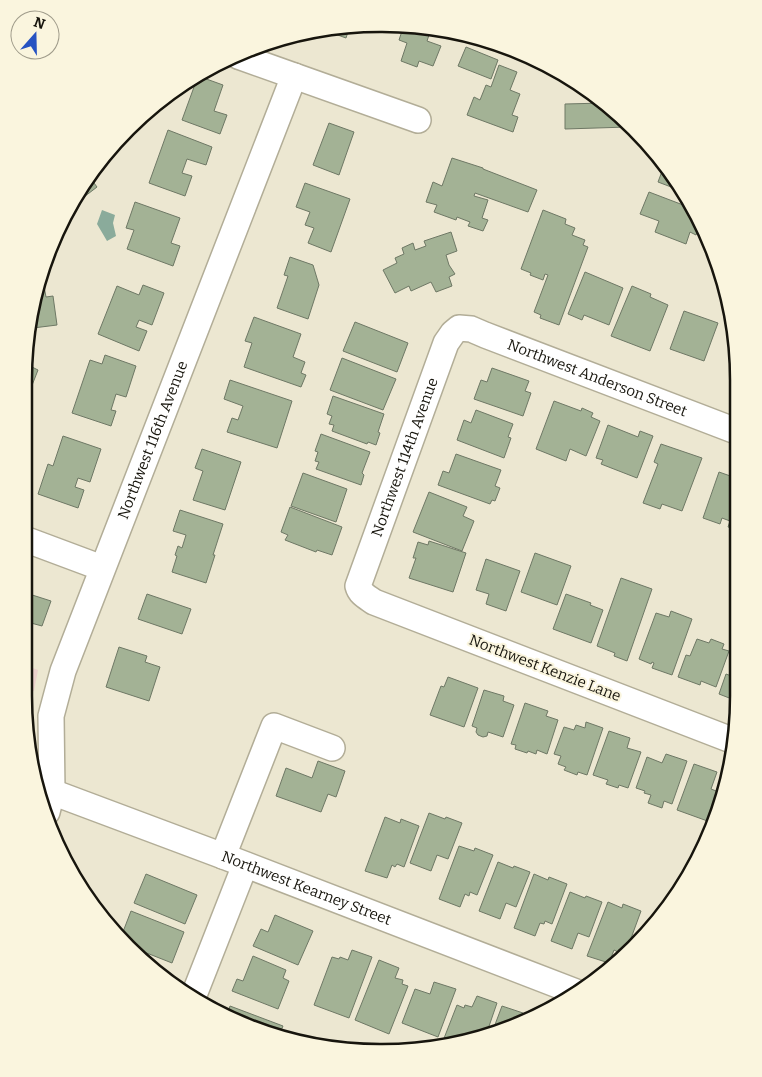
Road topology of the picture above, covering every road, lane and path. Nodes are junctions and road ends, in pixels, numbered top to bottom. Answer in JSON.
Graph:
{"nodes":[{"id":1,"x":247,"y":59,"type":"edge"},
{"id":2,"x":294,"y":76,"type":"junction"},
{"id":3,"x":418,"y":120,"type":"dead end"},
{"id":4,"x":459,"y":328,"type":"joint"},
{"id":5,"x":730,"y":429,"type":"edge"},
{"id":6,"x":32,"y":542,"type":"edge"},
{"id":7,"x":102,"y":568,"type":"junction"},
{"id":8,"x":359,"y":590,"type":"joint"},
{"id":9,"x":727,"y":739,"type":"edge"},
{"id":10,"x":332,"y":748,"type":"dead end"},
{"id":11,"x":45,"y":790,"type":"edge"},
{"id":12,"x":47,"y":797,"type":"edge"},
{"id":13,"x":234,"y":861,"type":"junction"},
{"id":14,"x":569,"y":989,"type":"edge"},
{"id":15,"x":195,"y":991,"type":"edge"}],
"edges":[{"from":1,"to":2,"type":"street"},
{"from":2,"to":3,"type":"street"},
{"from":2,"to":7,"type":"street","name":"Northwest 116th Avenue"},
{"from":4,"to":5,"type":"street","name":"Northwest Anderson Street"},
{"from":4,"to":8,"type":"street","name":"Northwest 114th Avenue"},
{"from":6,"to":7,"type":"street"},
{"from":7,"to":11,"type":"street","name":"Northwest 116th Avenue"},
{"from":8,"to":9,"type":"street","name":"Northwest Kenzie Lane"},
{"from":10,"to":13,"type":"street"},
{"from":12,"to":13,"type":"street","name":"Northwest Kearney Street"},
{"from":13,"to":14,"type":"street","name":"Northwest Kearney Street"},
{"from":13,"to":15,"type":"street"}]}
